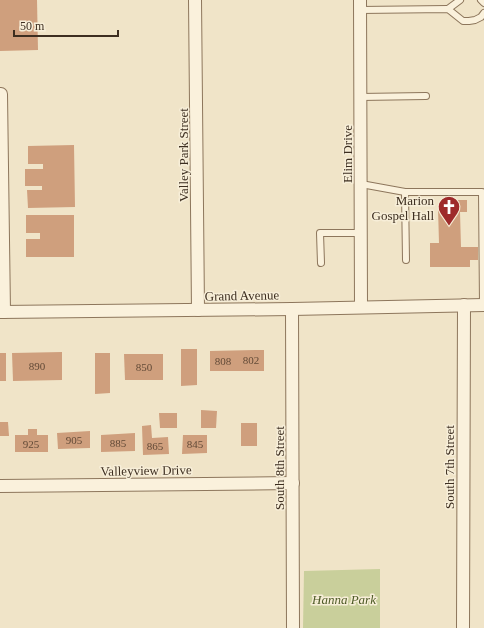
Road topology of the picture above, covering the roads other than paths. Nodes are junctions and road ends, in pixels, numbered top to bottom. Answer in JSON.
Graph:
{"nodes":[{"id":1,"x":196,"y":0,"type":"edge"},
{"id":2,"x":460,"y":0,"type":"edge"},
{"id":3,"x":482,"y":0,"type":"edge"},
{"id":4,"x":484,"y":3,"type":"edge"},
{"id":5,"x":360,"y":5,"type":"edge"},
{"id":6,"x":448,"y":9,"type":"junction"},
{"id":7,"x":484,"y":13,"type":"edge"},
{"id":8,"x":1,"y":94,"type":"dead end"},
{"id":9,"x":426,"y":96,"type":"dead end"},
{"id":10,"x":360,"y":97,"type":"junction"},
{"id":11,"x":361,"y":184,"type":"junction"},
{"id":12,"x":405,"y":192,"type":"junction"},
{"id":13,"x":361,"y":233,"type":"junction"},
{"id":14,"x":406,"y":260,"type":"dead end"},
{"id":15,"x":321,"y":263,"type":"dead end"},
{"id":16,"x":464,"y":305,"type":"junction"},
{"id":17,"x":484,"y":305,"type":"edge"},
{"id":18,"x":361,"y":307,"type":"junction"},
{"id":19,"x":292,"y":308,"type":"junction"},
{"id":20,"x":198,"y":310,"type":"junction"},
{"id":21,"x":2,"y":312,"type":"edge"},
{"id":22,"x":293,"y":483,"type":"junction"},
{"id":23,"x":0,"y":486,"type":"edge"},
{"id":24,"x":293,"y":628,"type":"edge"},
{"id":25,"x":463,"y":628,"type":"edge"}],
"edges":[{"from":1,"to":20,"type":"street","name":"Valley Park Street"},
{"from":2,"to":6,"type":"lane"},
{"from":3,"to":4,"type":"lane"},
{"from":5,"to":6,"type":"lane"},
{"from":5,"to":10,"type":"street","name":"Elim Drive"},
{"from":6,"to":7,"type":"lane"},
{"from":8,"to":21,"type":"street"},
{"from":9,"to":10,"type":"lane"},
{"from":10,"to":11,"type":"street","name":"Elim Drive"},
{"from":11,"to":12,"type":"lane"},
{"from":11,"to":13,"type":"street","name":"Elim Drive"},
{"from":12,"to":14,"type":"lane"},
{"from":12,"to":17,"type":"lane"},
{"from":13,"to":15,"type":"lane"},
{"from":13,"to":18,"type":"street","name":"Elim Drive"},
{"from":16,"to":17,"type":"street","name":"Grand Avenue"},
{"from":16,"to":18,"type":"street","name":"Grand Avenue"},
{"from":16,"to":25,"type":"street","name":"South 7th Street"},
{"from":18,"to":19,"type":"street","name":"Grand Avenue"},
{"from":19,"to":20,"type":"street","name":"Grand Avenue"},
{"from":19,"to":22,"type":"street","name":"South 8th Street"},
{"from":20,"to":21,"type":"street","name":"Grand Avenue"},
{"from":22,"to":23,"type":"street","name":"Valleyview Drive"},
{"from":22,"to":24,"type":"street","name":"South 8th Street"}]}
